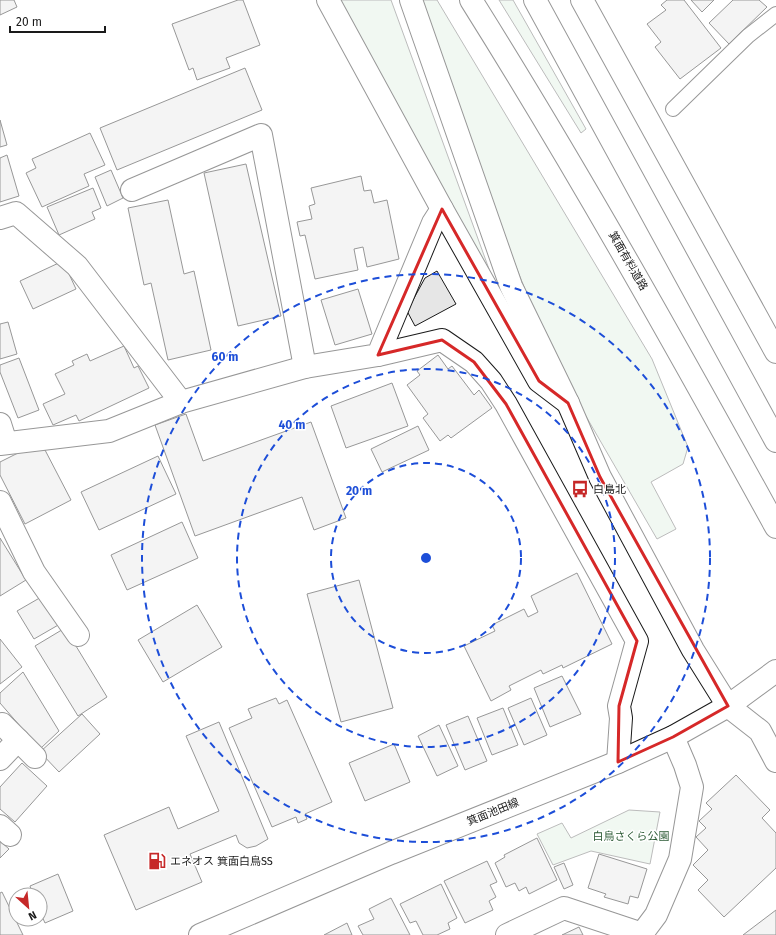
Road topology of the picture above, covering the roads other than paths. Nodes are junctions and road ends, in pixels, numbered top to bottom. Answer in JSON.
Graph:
{"nodes":[{"id":1,"x":328,"y":0,"type":"edge"},
{"id":2,"x":411,"y":0,"type":"edge"},
{"id":3,"x":471,"y":0,"type":"edge"},
{"id":4,"x":534,"y":0,"type":"edge"},
{"id":5,"x":585,"y":1,"type":"edge"},
{"id":6,"x":776,"y":14,"type":"edge"},
{"id":7,"x":674,"y":109,"type":"dead end"},
{"id":8,"x":132,"y":190,"type":"dead end"},
{"id":9,"x":442,"y":209,"type":"junction"},
{"id":10,"x":0,"y":218,"type":"edge"},
{"id":11,"x":776,"y":352,"type":"edge"},
{"id":12,"x":378,"y":355,"type":"junction"},
{"id":13,"x":305,"y":367,"type":"junction"},
{"id":14,"x":181,"y":402,"type":"junction"},
{"id":15,"x":568,"y":403,"type":"junction"},
{"id":16,"x":2,"y":437,"type":"edge"},
{"id":17,"x":776,"y":441,"type":"edge"},
{"id":18,"x":0,"y":502,"type":"edge"},
{"id":19,"x":776,"y":527,"type":"edge"},
{"id":20,"x":78,"y":635,"type":"dead end"},
{"id":21,"x":776,"y":671,"type":"edge"},
{"id":22,"x":728,"y":706,"type":"junction"},
{"id":23,"x":2,"y":724,"type":"dead end"},
{"id":24,"x":673,"y":737,"type":"junction"},
{"id":25,"x":18,"y":740,"type":"junction"},
{"id":26,"x":35,"y":757,"type":"dead end"},
{"id":27,"x":0,"y":759,"type":"edge"},
{"id":28,"x":776,"y":761,"type":"edge"},
{"id":29,"x":618,"y":762,"type":"junction"},
{"id":30,"x":643,"y":933,"type":"edge"},
{"id":31,"x":200,"y":935,"type":"edge"},
{"id":32,"x":507,"y":935,"type":"edge"}],
"edges":[{"from":1,"to":9,"type":"main road"},
{"from":2,"to":15,"type":"main road"},
{"from":3,"to":19,"type":"main road","name":"箕面有料道路"},
{"from":4,"to":17,"type":"main road"},
{"from":5,"to":11,"type":"main road"},
{"from":6,"to":7,"type":"lane"},
{"from":8,"to":13,"type":"main road"},
{"from":9,"to":12,"type":"main road"},
{"from":9,"to":15,"type":"main road"},
{"from":10,"to":14,"type":"main road"},
{"from":12,"to":13,"type":"main road"},
{"from":12,"to":29,"type":"main road"},
{"from":13,"to":14,"type":"main road"},
{"from":14,"to":16,"type":"main road"},
{"from":15,"to":22,"type":"main road"},
{"from":18,"to":20,"type":"main road"},
{"from":21,"to":22,"type":"main road","name":"箕面池田線"},
{"from":22,"to":24,"type":"main road","name":"箕面池田線"},
{"from":22,"to":28,"type":"main road"},
{"from":23,"to":25,"type":"main road"},
{"from":24,"to":29,"type":"main road","name":"箕面池田線"},
{"from":24,"to":30,"type":"main road"},
{"from":25,"to":26,"type":"main road"},
{"from":25,"to":27,"type":"main road"},
{"from":29,"to":31,"type":"main road","name":"箕面池田線"},
{"from":30,"to":32,"type":"main road"}]}
